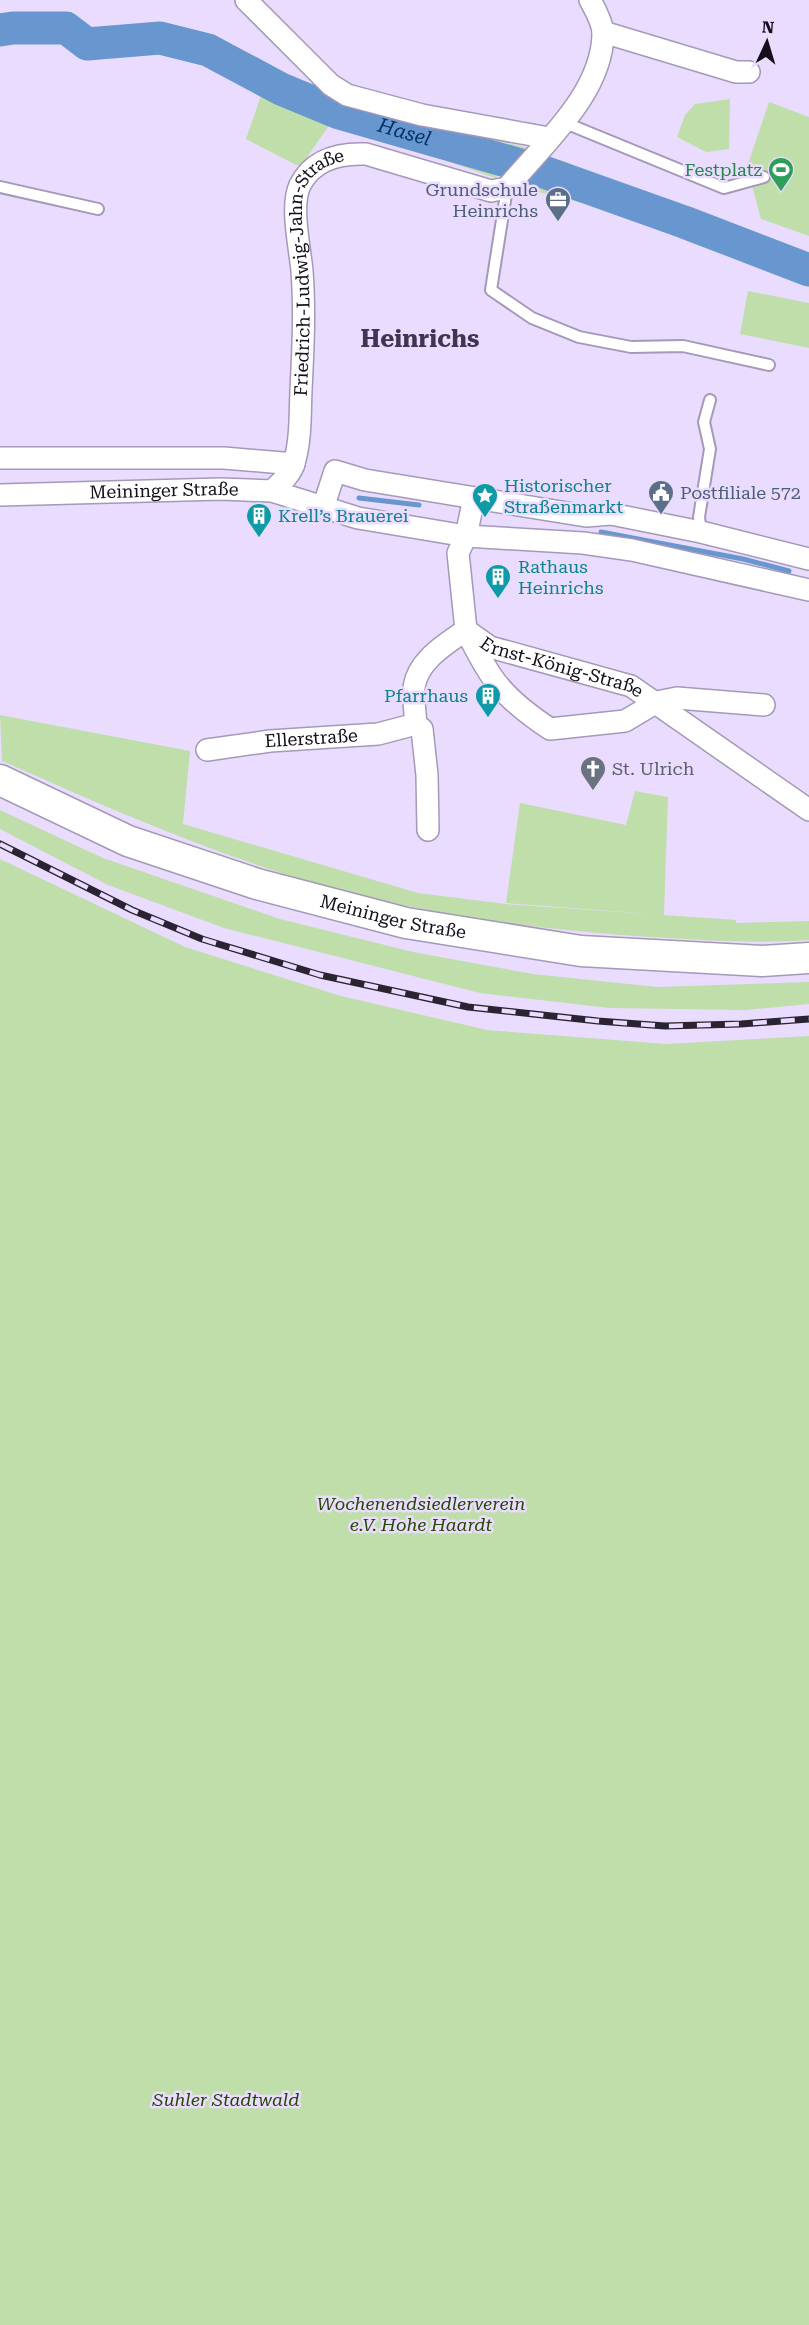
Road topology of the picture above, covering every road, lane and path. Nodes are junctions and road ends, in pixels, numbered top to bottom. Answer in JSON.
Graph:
{"nodes":[{"id":1,"x":246,"y":0,"type":"edge"},
{"id":2,"x":590,"y":0,"type":"edge"},
{"id":3,"x":603,"y":32,"type":"junction"},
{"id":4,"x":749,"y":72,"type":"dead end"},
{"id":5,"x":563,"y":122,"type":"junction"},
{"id":6,"x":545,"y":144,"type":"junction"},
{"id":7,"x":764,"y":177,"type":"dead end"},
{"id":8,"x":510,"y":185,"type":"junction"},
{"id":9,"x":0,"y":187,"type":"edge"},
{"id":10,"x":98,"y":209,"type":"dead end"},
{"id":11,"x":769,"y":365,"type":"dead end"},
{"id":12,"x":710,"y":400,"type":"dead end"},
{"id":13,"x":0,"y":458,"type":"edge"},
{"id":14,"x":294,"y":464,"type":"junction"},
{"id":15,"x":272,"y":491,"type":"junction"},
{"id":16,"x":0,"y":495,"type":"edge"},
{"id":17,"x":474,"y":498,"type":"junction"},
{"id":18,"x":323,"y":508,"type":"junction"},
{"id":19,"x":586,"y":516,"type":"junction"},
{"id":20,"x":466,"y":536,"type":"junction"},
{"id":21,"x":583,"y":543,"type":"junction"},
{"id":22,"x":695,"y":549,"type":"junction"},
{"id":23,"x":809,"y":559,"type":"edge"},
{"id":24,"x":809,"y":590,"type":"edge"},
{"id":25,"x":466,"y":630,"type":"junction"},
{"id":26,"x":657,"y":702,"type":"junction"},
{"id":27,"x":764,"y":705,"type":"dead end"},
{"id":28,"x":416,"y":724,"type":"junction"},
{"id":29,"x":207,"y":750,"type":"dead end"},
{"id":30,"x":0,"y":780,"type":"edge"},
{"id":31,"x":809,"y":810,"type":"edge"},
{"id":32,"x":428,"y":830,"type":"dead end"},
{"id":33,"x":809,"y":958,"type":"edge"}],
"edges":[{"from":1,"to":6,"type":"street"},
{"from":2,"to":3,"type":"street"},
{"from":3,"to":4,"type":"street"},
{"from":3,"to":5,"type":"street"},
{"from":5,"to":6,"type":"street"},
{"from":5,"to":7,"type":"lane"},
{"from":6,"to":8,"type":"street"},
{"from":8,"to":11,"type":"lane"},
{"from":8,"to":14,"type":"street","name":"Friedrich-Ludwig-Jahn-Straße"},
{"from":9,"to":10,"type":"lane"},
{"from":12,"to":22,"type":"lane"},
{"from":13,"to":14,"type":"street","name":"Meininger Straße"},
{"from":14,"to":15,"type":"street"},
{"from":15,"to":16,"type":"street","name":"Meininger Straße"},
{"from":15,"to":18,"type":"street","name":"Meininger Straße"},
{"from":17,"to":18,"type":"street","name":"Meininger Straße"},
{"from":17,"to":19,"type":"street","name":"Meininger Straße"},
{"from":17,"to":20,"type":"street"},
{"from":18,"to":20,"type":"street","name":"Meininger Straße"},
{"from":19,"to":21,"type":"street"},
{"from":19,"to":22,"type":"street","name":"Meininger Straße"},
{"from":20,"to":21,"type":"street","name":"Meininger Straße"},
{"from":20,"to":25,"type":"street"},
{"from":21,"to":22,"type":"street","name":"Meininger Straße"},
{"from":22,"to":23,"type":"street","name":"Meininger Straße"},
{"from":22,"to":24,"type":"street","name":"Meininger Straße"},
{"from":25,"to":26,"type":"street","name":"Ernst-König-Straße"},
{"from":25,"to":26,"type":"street"},
{"from":25,"to":28,"type":"street"},
{"from":26,"to":27,"type":"street","name":"Ernst-König-Straße"},
{"from":26,"to":31,"type":"street","name":"Ernst-König-Straße"},
{"from":28,"to":29,"type":"street","name":"Ellerstraße"},
{"from":28,"to":32,"type":"street"},
{"from":30,"to":33,"type":"main road","name":"Meininger Straße"}]}
